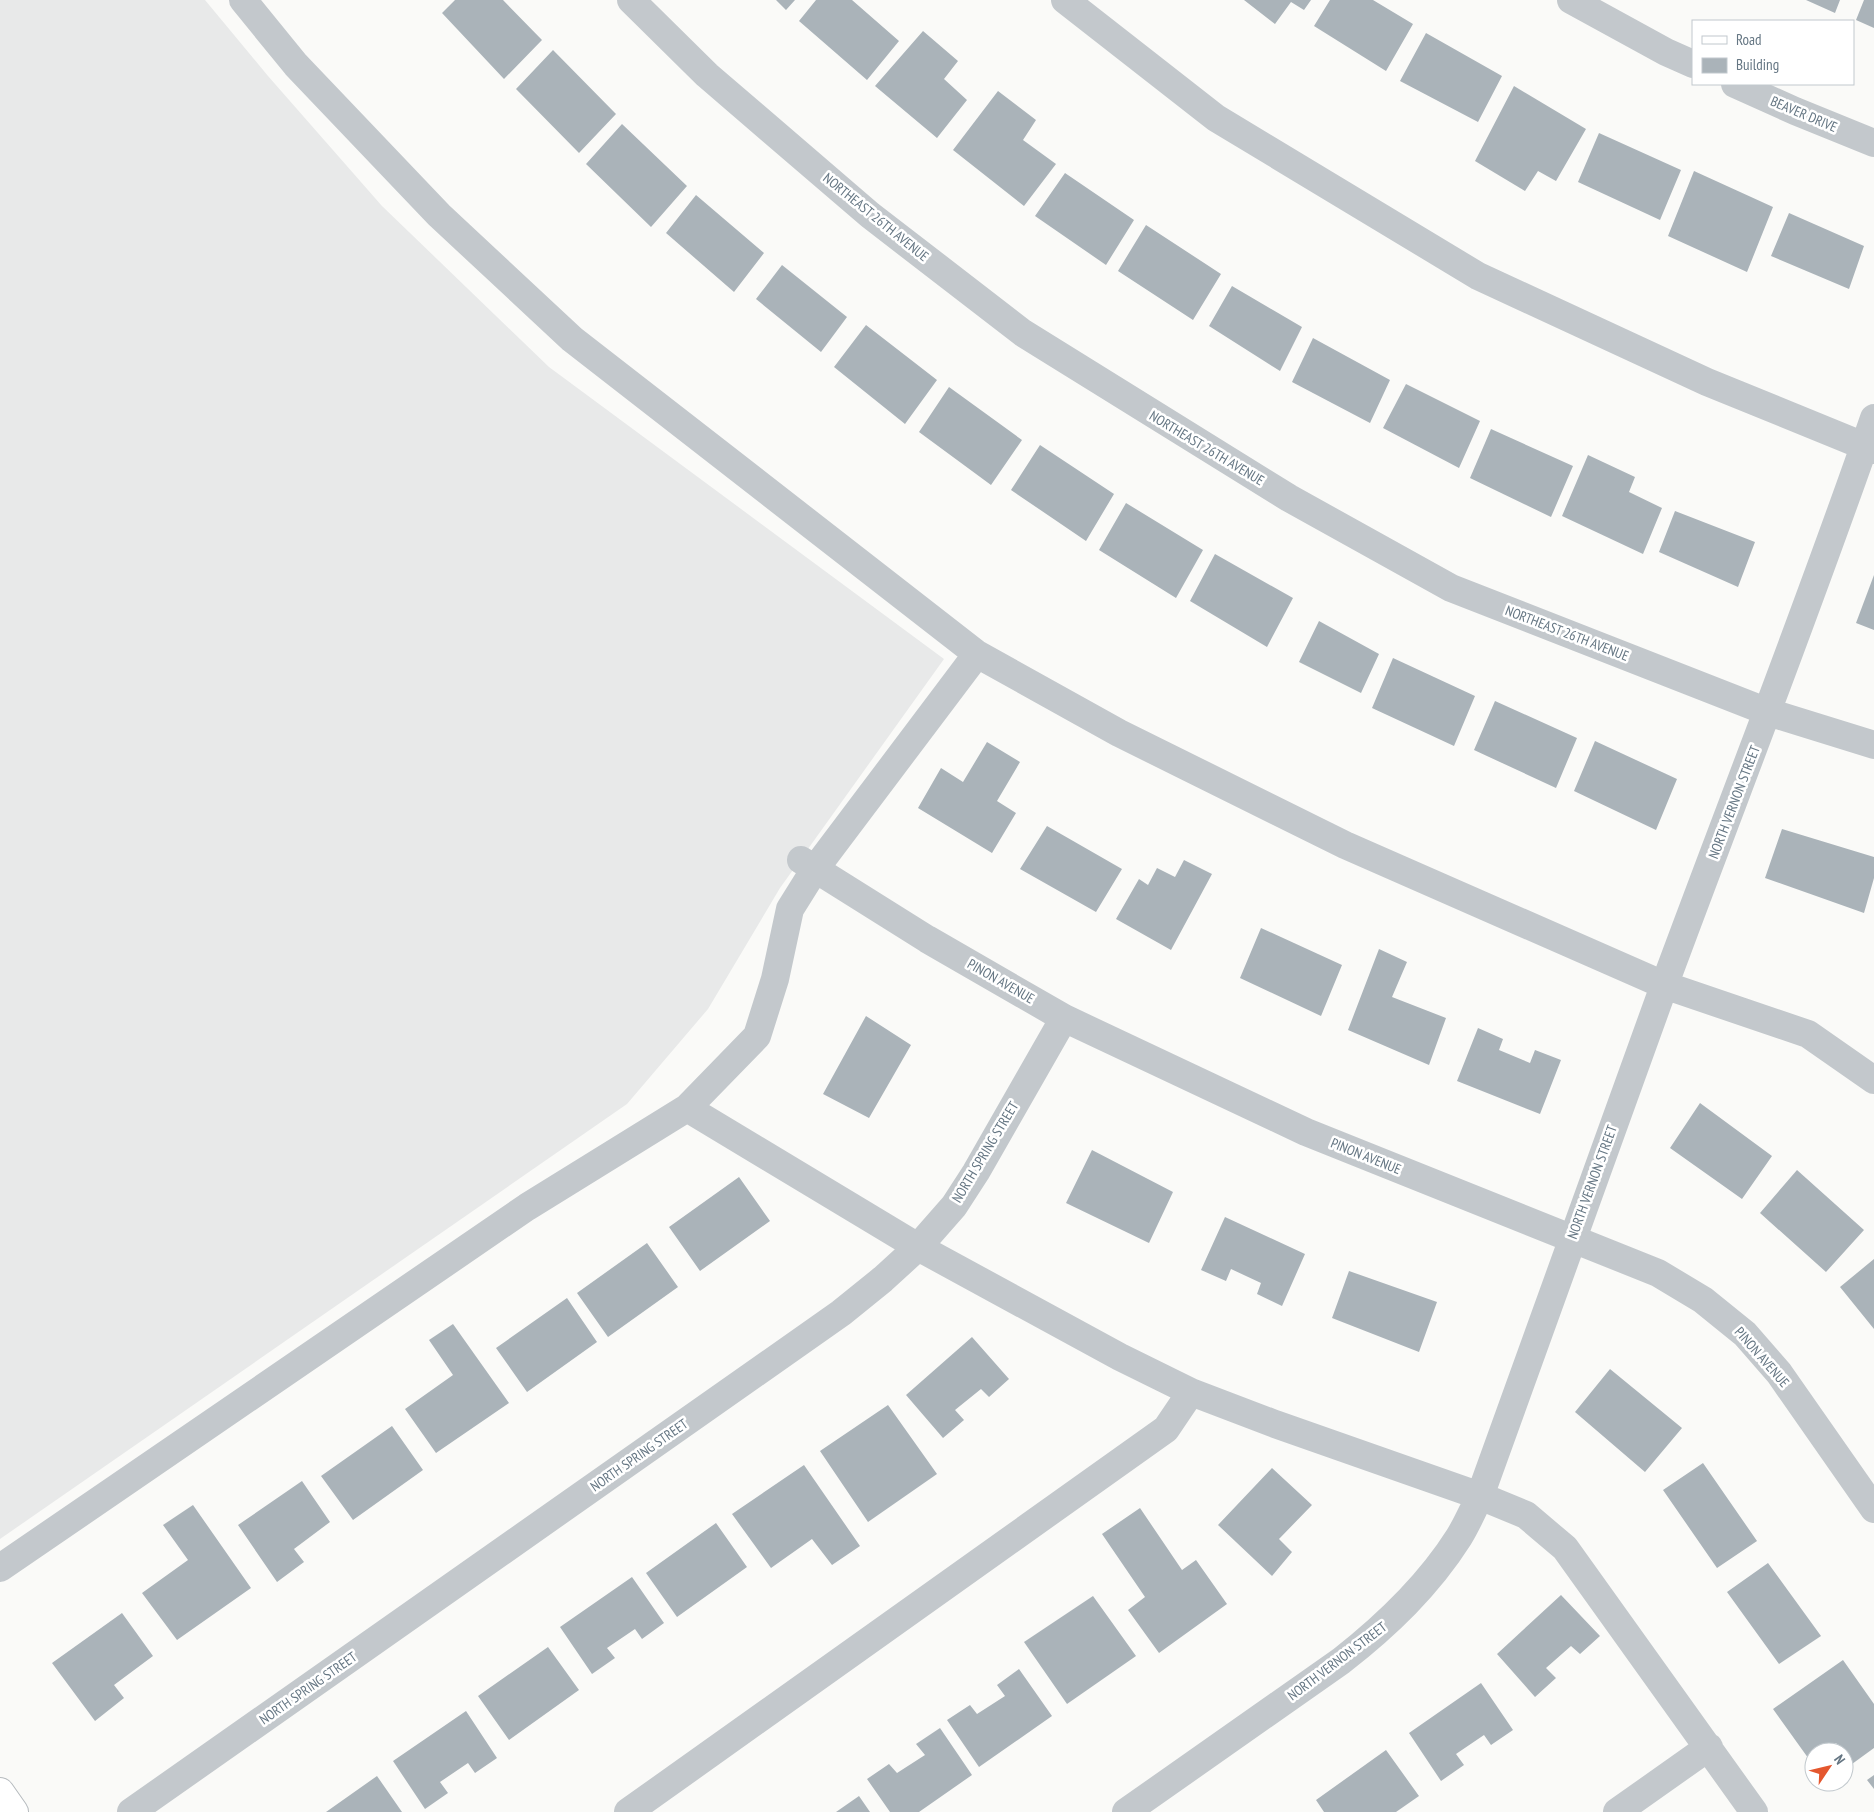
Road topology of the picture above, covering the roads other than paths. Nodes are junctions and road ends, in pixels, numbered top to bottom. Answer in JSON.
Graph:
{"nodes":[{"id":1,"x":243,"y":0,"type":"edge"},
{"id":2,"x":631,"y":0,"type":"edge"},
{"id":3,"x":1065,"y":0,"type":"edge"},
{"id":4,"x":1571,"y":0,"type":"edge"},
{"id":5,"x":1692,"y":64,"type":"edge"},
{"id":6,"x":1737,"y":85,"type":"edge"},
{"id":7,"x":1874,"y":143,"type":"edge"},
{"id":8,"x":1874,"y":418,"type":"edge"},
{"id":9,"x":1869,"y":449,"type":"edge"},
{"id":10,"x":977,"y":654,"type":"junction"},
{"id":11,"x":1768,"y":712,"type":"junction"},
{"id":12,"x":1874,"y":745,"type":"edge"},
{"id":13,"x":808,"y":865,"type":"junction"},
{"id":14,"x":1664,"y":985,"type":"junction"},
{"id":15,"x":1064,"y":1018,"type":"junction"},
{"id":16,"x":1874,"y":1080,"type":"edge"},
{"id":17,"x":687,"y":1108,"type":"junction"},
{"id":18,"x":1572,"y":1238,"type":"junction"},
{"id":19,"x":918,"y":1246,"type":"junction"},
{"id":20,"x":1191,"y":1392,"type":"junction"},
{"id":21,"x":1480,"y":1496,"type":"junction"},
{"id":22,"x":1874,"y":1509,"type":"edge"},
{"id":23,"x":0,"y":1568,"type":"edge"},
{"id":24,"x":1709,"y":1747,"type":"junction"},
{"id":25,"x":0,"y":1792,"type":"edge"},
{"id":26,"x":14,"y":1812,"type":"edge"},
{"id":27,"x":131,"y":1812,"type":"edge"},
{"id":28,"x":628,"y":1812,"type":"edge"},
{"id":29,"x":1126,"y":1812,"type":"edge"},
{"id":30,"x":1617,"y":1812,"type":"edge"},
{"id":31,"x":1754,"y":1812,"type":"edge"}],
"edges":[{"from":1,"to":10,"type":"street"},
{"from":2,"to":11,"type":"street","name":"NORTHEAST 26TH AVENUE"},
{"from":3,"to":9,"type":"street"},
{"from":4,"to":5,"type":"street"},
{"from":6,"to":7,"type":"street","name":"BEAVER DRIVE"},
{"from":8,"to":9,"type":"street","name":"NORTH VERNON STREET"},
{"from":9,"to":11,"type":"street","name":"NORTH VERNON STREET"},
{"from":10,"to":13,"type":"street"},
{"from":10,"to":14,"type":"street"},
{"from":11,"to":12,"type":"street","name":"NORTHEAST 26TH AVENUE"},
{"from":11,"to":14,"type":"street","name":"NORTH VERNON STREET"},
{"from":13,"to":15,"type":"street","name":"PINON AVENUE"},
{"from":13,"to":17,"type":"street"},
{"from":14,"to":16,"type":"street"},
{"from":14,"to":18,"type":"street","name":"NORTH VERNON STREET"},
{"from":15,"to":18,"type":"street","name":"PINON AVENUE"},
{"from":15,"to":19,"type":"street","name":"NORTH SPRING STREET"},
{"from":17,"to":19,"type":"street"},
{"from":17,"to":23,"type":"street"},
{"from":18,"to":21,"type":"street","name":"NORTH VERNON STREET"},
{"from":18,"to":22,"type":"street","name":"PINON AVENUE"},
{"from":19,"to":20,"type":"street"},
{"from":19,"to":27,"type":"street","name":"NORTH SPRING STREET"},
{"from":20,"to":21,"type":"street"},
{"from":20,"to":28,"type":"street"},
{"from":21,"to":24,"type":"street"},
{"from":21,"to":29,"type":"street","name":"NORTH VERNON STREET"},
{"from":24,"to":30,"type":"street"},
{"from":24,"to":31,"type":"street"},
{"from":25,"to":26,"type":"main road"}]}
